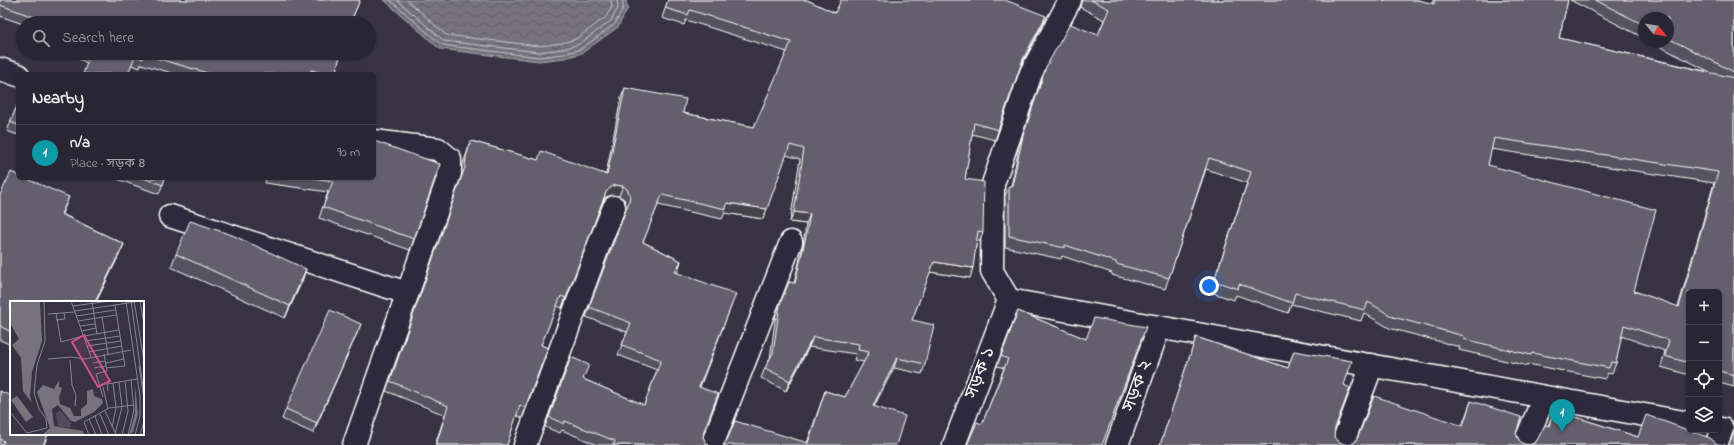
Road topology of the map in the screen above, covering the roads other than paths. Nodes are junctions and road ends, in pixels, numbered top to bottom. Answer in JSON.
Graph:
{"nodes":[{"id":1,"x":1070,"y":0,"type":"edge"},
{"id":2,"x":0,"y":69,"type":"edge"},
{"id":3,"x":16,"y":74,"type":"edge"},
{"id":4,"x":376,"y":141,"type":"edge"},
{"id":5,"x":614,"y":207,"type":"dead end"},
{"id":6,"x":170,"y":216,"type":"dead end"},
{"id":7,"x":791,"y":242,"type":"dead end"},
{"id":8,"x":407,"y":293,"type":"junction"},
{"id":9,"x":1009,"y":300,"type":"junction"},
{"id":10,"x":1159,"y":327,"type":"junction"},
{"id":11,"x":1372,"y":365,"type":"junction"},
{"id":12,"x":1544,"y":397,"type":"junction"},
{"id":13,"x":1686,"y":422,"type":"edge"},
{"id":14,"x":354,"y":445,"type":"edge"},
{"id":15,"x":524,"y":445,"type":"edge"},
{"id":16,"x":712,"y":445,"type":"edge"},
{"id":17,"x":954,"y":445,"type":"edge"},
{"id":18,"x":1117,"y":445,"type":"edge"},
{"id":19,"x":1342,"y":445,"type":"edge"},
{"id":20,"x":1524,"y":445,"type":"edge"}],
"edges":[{"from":1,"to":9,"type":"street"},
{"from":2,"to":3,"type":"street"},
{"from":4,"to":8,"type":"street"},
{"from":5,"to":15,"type":"street"},
{"from":6,"to":8,"type":"street"},
{"from":7,"to":16,"type":"street"},
{"from":8,"to":14,"type":"street"},
{"from":9,"to":10,"type":"street"},
{"from":9,"to":17,"type":"street","name":"সড়ক ১"},
{"from":10,"to":11,"type":"street"},
{"from":10,"to":18,"type":"street","name":"সড়ক ২"},
{"from":11,"to":12,"type":"street"},
{"from":11,"to":19,"type":"street"},
{"from":12,"to":13,"type":"street"},
{"from":12,"to":20,"type":"street"}]}
